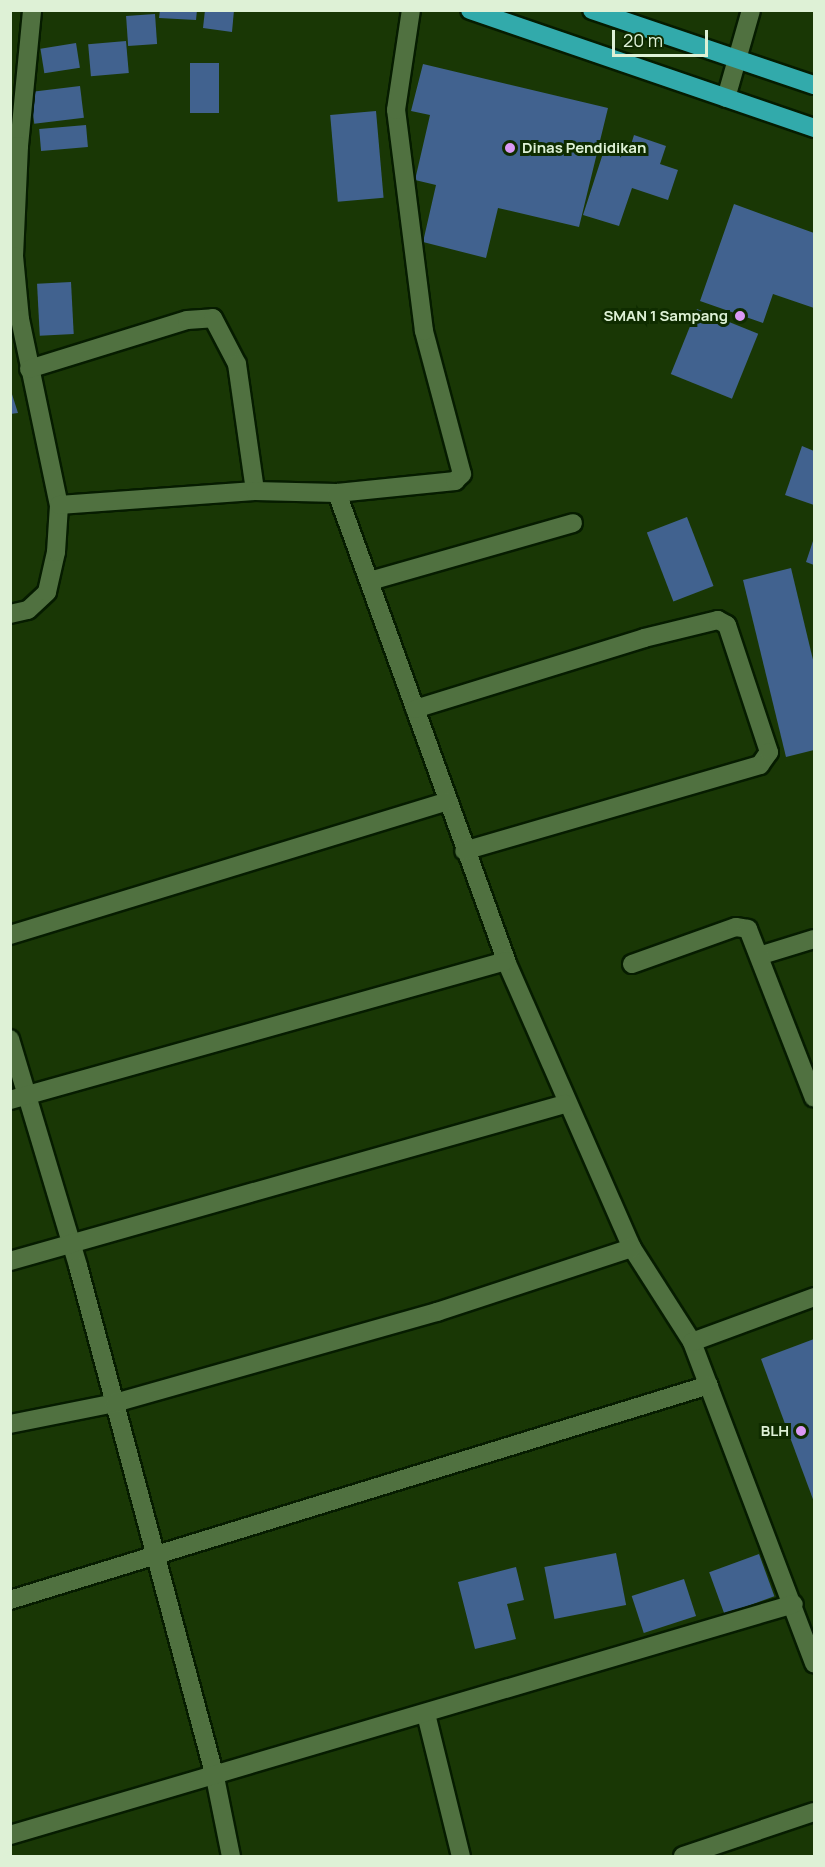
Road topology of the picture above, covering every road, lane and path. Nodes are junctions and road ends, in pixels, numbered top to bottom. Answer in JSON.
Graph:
{"nodes":[{"id":1,"x":32,"y":10,"type":"edge"},
{"id":2,"x":411,"y":10,"type":"edge"},
{"id":3,"x":470,"y":10,"type":"edge"},
{"id":4,"x":592,"y":10,"type":"edge"},
{"id":5,"x":751,"y":10,"type":"edge"},
{"id":6,"x":737,"y":59,"type":"junction"},
{"id":7,"x":814,"y":85,"type":"edge"},
{"id":8,"x":726,"y":98,"type":"junction"},
{"id":9,"x":814,"y":128,"type":"edge"},
{"id":10,"x":15,"y":147,"type":"edge"},
{"id":11,"x":29,"y":369,"type":"junction"},
{"id":12,"x":255,"y":491,"type":"junction"},
{"id":13,"x":337,"y":493,"type":"junction"},
{"id":14,"x":59,"y":505,"type":"junction"},
{"id":15,"x":573,"y":523,"type":"dead end"},
{"id":16,"x":370,"y":581,"type":"junction"},
{"id":17,"x":10,"y":614,"type":"edge"},
{"id":18,"x":415,"y":709,"type":"junction"},
{"id":19,"x":447,"y":801,"type":"junction"},
{"id":20,"x":464,"y":851,"type":"junction"},
{"id":21,"x":10,"y":935,"type":"edge"},
{"id":22,"x":814,"y":939,"type":"edge"},
{"id":23,"x":762,"y":955,"type":"junction"},
{"id":24,"x":506,"y":961,"type":"junction"},
{"id":25,"x":632,"y":964,"type":"dead end"},
{"id":26,"x":10,"y":1039,"type":"edge"},
{"id":27,"x":19,"y":1097,"type":"edge"},
{"id":28,"x":814,"y":1098,"type":"edge"},
{"id":29,"x":565,"y":1104,"type":"junction"},
{"id":30,"x":71,"y":1243,"type":"junction"},
{"id":31,"x":632,"y":1248,"type":"junction"},
{"id":32,"x":10,"y":1261,"type":"edge"},
{"id":33,"x":814,"y":1297,"type":"edge"},
{"id":34,"x":692,"y":1342,"type":"junction"},
{"id":35,"x":709,"y":1385,"type":"junction"},
{"id":36,"x":115,"y":1403,"type":"junction"},
{"id":37,"x":10,"y":1424,"type":"edge"},
{"id":38,"x":153,"y":1557,"type":"junction"},
{"id":39,"x":10,"y":1600,"type":"edge"},
{"id":40,"x":794,"y":1604,"type":"junction"},
{"id":41,"x":814,"y":1664,"type":"edge"},
{"id":42,"x":426,"y":1714,"type":"junction"},
{"id":43,"x":215,"y":1777,"type":"junction"},
{"id":44,"x":814,"y":1812,"type":"edge"},
{"id":45,"x":10,"y":1835,"type":"edge"},
{"id":46,"x":231,"y":1857,"type":"edge"},
{"id":47,"x":461,"y":1857,"type":"edge"},
{"id":48,"x":683,"y":1857,"type":"edge"}],
"edges":[{"from":1,"to":10,"type":"street"},
{"from":2,"to":13,"type":"street"},
{"from":3,"to":8,"type":"highway"},
{"from":4,"to":6,"type":"highway"},
{"from":5,"to":6,"type":"street"},
{"from":6,"to":7,"type":"highway"},
{"from":6,"to":8,"type":"street"},
{"from":8,"to":9,"type":"highway"},
{"from":10,"to":11,"type":"street"},
{"from":11,"to":12,"type":"street"},
{"from":11,"to":14,"type":"street"},
{"from":12,"to":13,"type":"street"},
{"from":12,"to":14,"type":"street"},
{"from":13,"to":16,"type":"street"},
{"from":14,"to":17,"type":"street"},
{"from":15,"to":16,"type":"street"},
{"from":16,"to":18,"type":"street"},
{"from":18,"to":19,"type":"street"},
{"from":18,"to":20,"type":"street"},
{"from":19,"to":20,"type":"street"},
{"from":19,"to":21,"type":"street"},
{"from":20,"to":24,"type":"street"},
{"from":22,"to":23,"type":"street"},
{"from":23,"to":25,"type":"street"},
{"from":23,"to":28,"type":"street"},
{"from":24,"to":27,"type":"street"},
{"from":24,"to":29,"type":"street"},
{"from":26,"to":27,"type":"street"},
{"from":27,"to":30,"type":"street"},
{"from":29,"to":30,"type":"street"},
{"from":29,"to":31,"type":"street"},
{"from":30,"to":32,"type":"street"},
{"from":30,"to":36,"type":"street"},
{"from":31,"to":34,"type":"street"},
{"from":31,"to":36,"type":"street"},
{"from":33,"to":34,"type":"street"},
{"from":34,"to":35,"type":"street"},
{"from":35,"to":38,"type":"street"},
{"from":35,"to":40,"type":"street"},
{"from":36,"to":37,"type":"street"},
{"from":36,"to":38,"type":"street"},
{"from":38,"to":39,"type":"street"},
{"from":38,"to":43,"type":"street"},
{"from":40,"to":41,"type":"street"},
{"from":40,"to":42,"type":"street"},
{"from":42,"to":43,"type":"street"},
{"from":42,"to":47,"type":"street"},
{"from":43,"to":45,"type":"street"},
{"from":43,"to":46,"type":"street"},
{"from":44,"to":48,"type":"street"}]}
